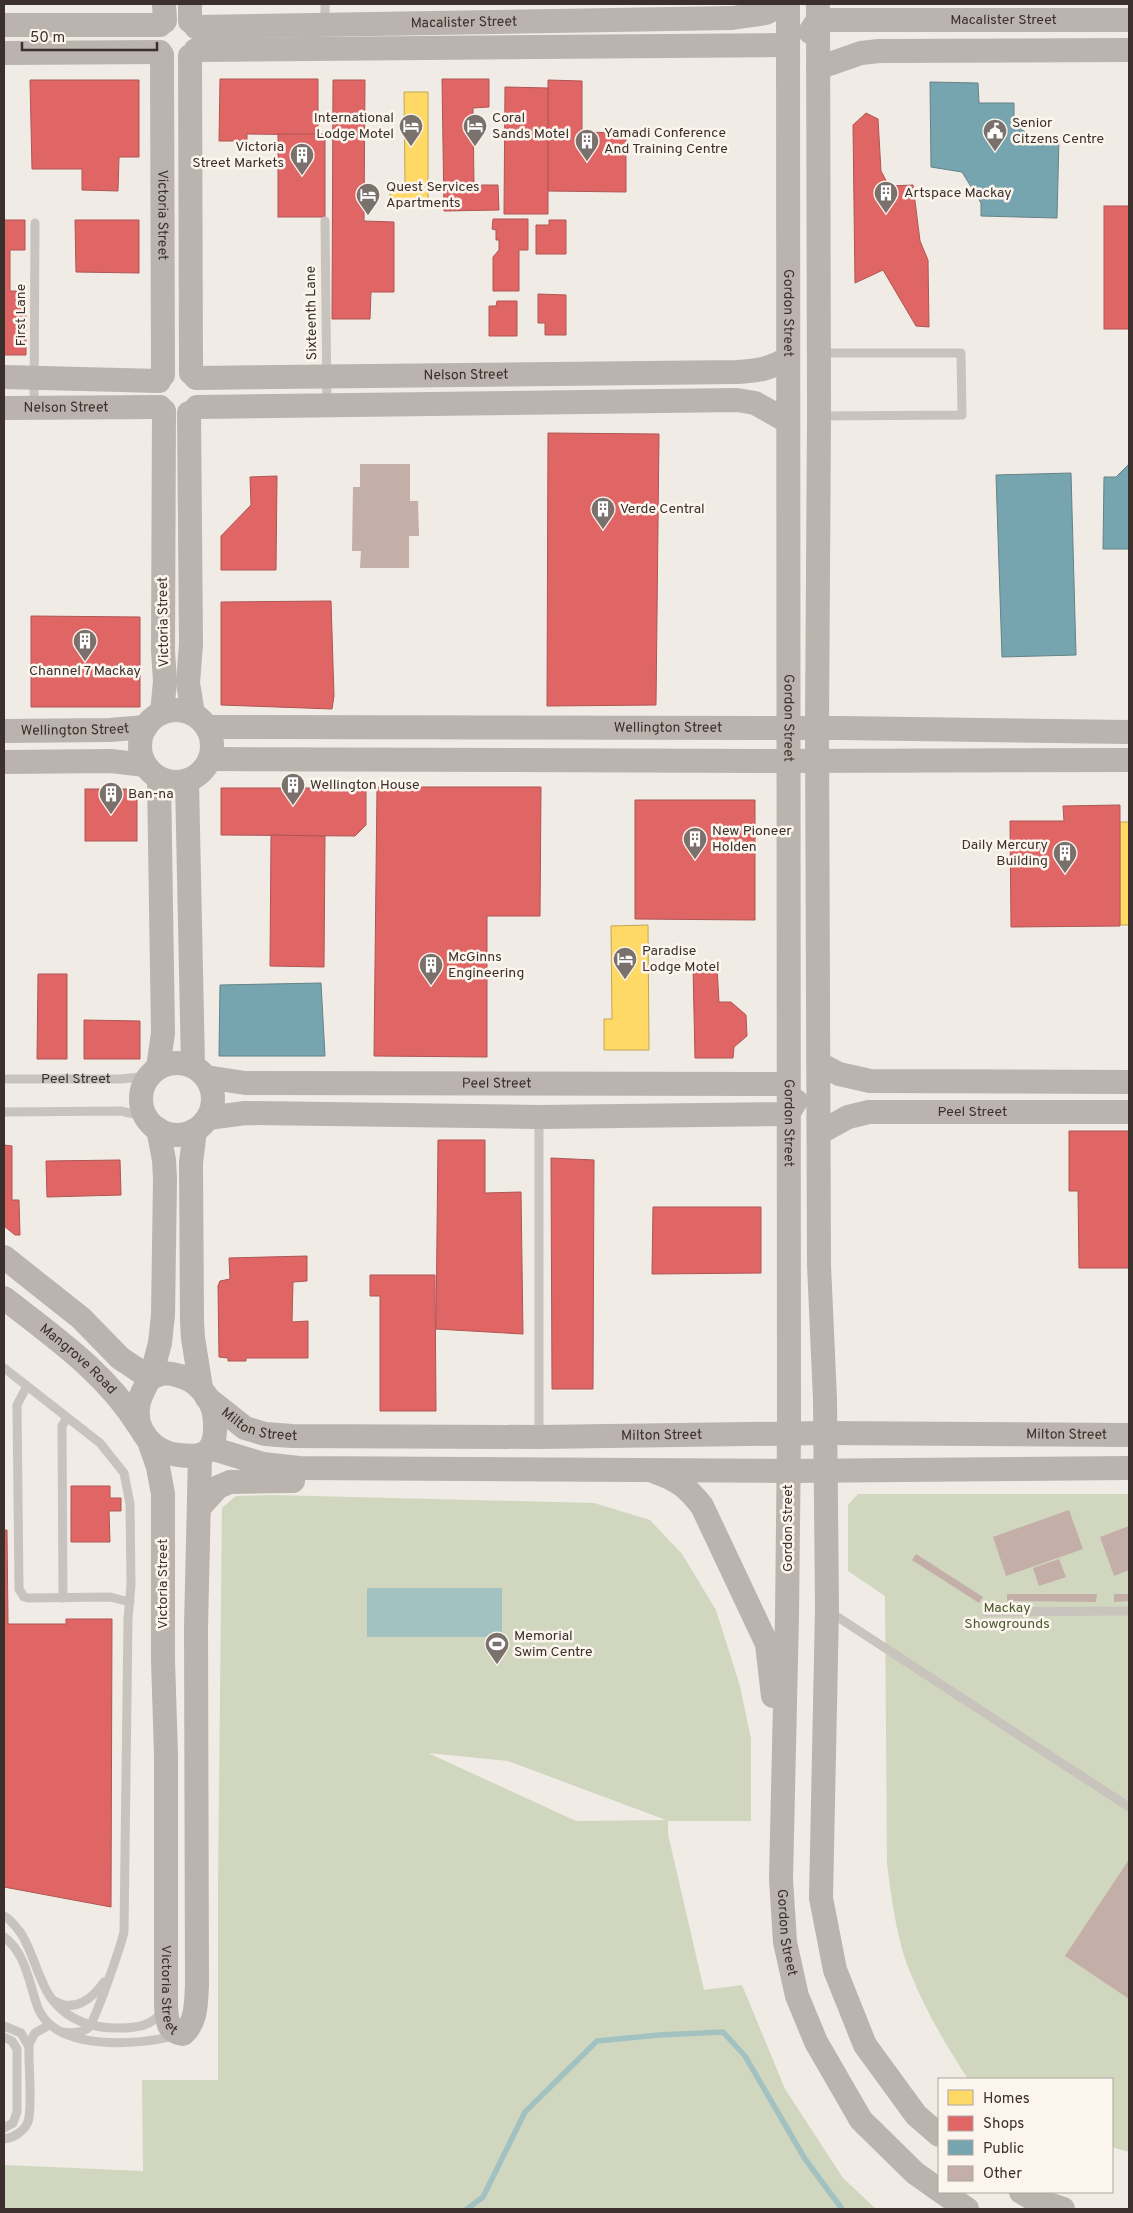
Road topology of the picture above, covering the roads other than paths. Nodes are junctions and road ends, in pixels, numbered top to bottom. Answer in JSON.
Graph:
{"nodes":[{"id":1,"x":783,"y":4,"type":"edge"},
{"id":2,"x":788,"y":4,"type":"edge"},
{"id":3,"x":814,"y":9,"type":"edge"},
{"id":4,"x":325,"y":14,"type":"edge"},
{"id":5,"x":163,"y":17,"type":"edge"},
{"id":6,"x":732,"y":18,"type":"junction"},
{"id":7,"x":878,"y":19,"type":"junction"},
{"id":8,"x":1129,"y":20,"type":"edge"},
{"id":9,"x":4,"y":25,"type":"edge"},
{"id":10,"x":192,"y":32,"type":"edge"},
{"id":11,"x":732,"y":45,"type":"junction"},
{"id":12,"x":787,"y":45,"type":"junction"},
{"id":13,"x":1129,"y":50,"type":"edge"},
{"id":14,"x":879,"y":51,"type":"junction"},
{"id":15,"x":4,"y":52,"type":"edge"},
{"id":16,"x":161,"y":53,"type":"junction"},
{"id":17,"x":818,"y":68,"type":"junction"},
{"id":18,"x":788,"y":174,"type":"junction"},
{"id":19,"x":325,"y":221,"type":"dead end"},
{"id":20,"x":35,"y":223,"type":"dead end"},
{"id":21,"x":819,"y":353,"type":"junction"},
{"id":22,"x":788,"y":358,"type":"junction"},
{"id":23,"x":737,"y":372,"type":"junction"},
{"id":24,"x":194,"y":375,"type":"junction"},
{"id":25,"x":327,"y":375,"type":"junction"},
{"id":26,"x":34,"y":376,"type":"junction"},
{"id":27,"x":4,"y":377,"type":"edge"},
{"id":28,"x":161,"y":378,"type":"junction"},
{"id":29,"x":737,"y":400,"type":"junction"},
{"id":30,"x":327,"y":405,"type":"junction"},
{"id":31,"x":4,"y":408,"type":"edge"},
{"id":32,"x":34,"y":408,"type":"junction"},
{"id":33,"x":162,"y":409,"type":"junction"},
{"id":34,"x":193,"y":410,"type":"junction"},
{"id":35,"x":819,"y":416,"type":"junction"},
{"id":36,"x":787,"y":421,"type":"junction"},
{"id":37,"x":154,"y":720,"type":"junction"},
{"id":38,"x":200,"y":720,"type":"junction"},
{"id":39,"x":817,"y":728,"type":"junction"},
{"id":40,"x":788,"y":729,"type":"junction"},
{"id":41,"x":4,"y":731,"type":"edge"},
{"id":42,"x":1129,"y":732,"type":"edge"},
{"id":43,"x":210,"y":759,"type":"junction"},
{"id":44,"x":1129,"y":760,"type":"edge"},
{"id":45,"x":788,"y":761,"type":"junction"},
{"id":46,"x":817,"y":761,"type":"junction"},
{"id":47,"x":4,"y":762,"type":"edge"},
{"id":48,"x":152,"y":771,"type":"junction"},
{"id":49,"x":187,"y":781,"type":"junction"},
{"id":50,"x":819,"y":1023,"type":"junction"},
{"id":51,"x":820,"y":1064,"type":"junction"},
{"id":52,"x":154,"y":1072,"type":"junction"},
{"id":53,"x":199,"y":1072,"type":"junction"},
{"id":54,"x":4,"y":1079,"type":"edge"},
{"id":55,"x":1000,"y":1081,"type":"junction"},
{"id":56,"x":1129,"y":1082,"type":"edge"},
{"id":57,"x":788,"y":1084,"type":"junction"},
{"id":58,"x":4,"y":1112,"type":"edge"},
{"id":59,"x":1000,"y":1112,"type":"junction"},
{"id":60,"x":1129,"y":1112,"type":"edge"},
{"id":61,"x":788,"y":1114,"type":"junction"},
{"id":62,"x":539,"y":1116,"type":"junction"},
{"id":63,"x":152,"y":1123,"type":"junction"},
{"id":64,"x":202,"y":1124,"type":"junction"},
{"id":65,"x":819,"y":1133,"type":"junction"},
{"id":66,"x":4,"y":1258,"type":"edge"},
{"id":67,"x":4,"y":1298,"type":"edge"},
{"id":68,"x":4,"y":1368,"type":"edge"},
{"id":69,"x":151,"y":1377,"type":"junction"},
{"id":70,"x":27,"y":1386,"type":"junction"},
{"id":71,"x":204,"y":1393,"type":"junction"},
{"id":72,"x":67,"y":1418,"type":"junction"},
{"id":73,"x":825,"y":1433,"type":"junction"},
{"id":74,"x":789,"y":1434,"type":"junction"},
{"id":75,"x":1129,"y":1434,"type":"edge"},
{"id":76,"x":146,"y":1437,"type":"junction"},
{"id":77,"x":538,"y":1437,"type":"junction"},
{"id":78,"x":205,"y":1451,"type":"junction"},
{"id":79,"x":1129,"y":1468,"type":"edge"},
{"id":80,"x":373,"y":1469,"type":"junction"},
{"id":81,"x":645,"y":1469,"type":"junction"},
{"id":82,"x":825,"y":1470,"type":"junction"},
{"id":83,"x":788,"y":1471,"type":"junction"},
{"id":84,"x":199,"y":1508,"type":"junction"},
{"id":85,"x":63,"y":1598,"type":"junction"},
{"id":86,"x":130,"y":1602,"type":"junction"},
{"id":87,"x":827,"y":1609,"type":"junction"},
{"id":88,"x":1129,"y":1611,"type":"edge"},
{"id":89,"x":986,"y":1612,"type":"dead end"},
{"id":90,"x":782,"y":1797,"type":"junction"},
{"id":91,"x":1129,"y":1807,"type":"edge"},
{"id":92,"x":4,"y":1916,"type":"edge"},
{"id":93,"x":4,"y":1937,"type":"edge"},
{"id":94,"x":110,"y":1974,"type":"junction"},
{"id":95,"x":47,"y":1994,"type":"junction"},
{"id":96,"x":166,"y":2006,"type":"junction"},
{"id":97,"x":49,"y":2025,"type":"junction"},
{"id":98,"x":91,"y":2025,"type":"junction"},
{"id":99,"x":4,"y":2026,"type":"edge"},
{"id":100,"x":62,"y":2032,"type":"junction"},
{"id":101,"x":183,"y":2034,"type":"junction"},
{"id":102,"x":4,"y":2037,"type":"edge"},
{"id":103,"x":29,"y":2049,"type":"junction"},
{"id":104,"x":4,"y":2128,"type":"edge"},
{"id":105,"x":938,"y":2134,"type":"edge"},
{"id":106,"x":4,"y":2139,"type":"edge"},
{"id":107,"x":938,"y":2189,"type":"edge"},
{"id":108,"x":944,"y":2193,"type":"edge"},
{"id":109,"x":1023,"y":2193,"type":"edge"},
{"id":110,"x":966,"y":2209,"type":"edge"},
{"id":111,"x":1063,"y":2209,"type":"edge"}],
"edges":[{"from":1,"to":6,"type":"street","name":"Macalister Street"},
{"from":2,"to":12,"type":"street","name":"Gordon Street"},
{"from":3,"to":7,"type":"street","name":"Macalister Street"},
{"from":3,"to":12,"type":"street"},
{"from":3,"to":17,"type":"street","name":"Gordon Street"},
{"from":3,"to":18,"type":"street"},
{"from":4,"to":6,"type":"street","name":"Macalister Street"},
{"from":4,"to":10,"type":"street","name":"Macalister Street"},
{"from":5,"to":9,"type":"street"},
{"from":5,"to":10,"type":"street"},
{"from":5,"to":16,"type":"street"},
{"from":6,"to":11,"type":"street"},
{"from":7,"to":8,"type":"street","name":"Macalister Street"},
{"from":7,"to":14,"type":"street"},
{"from":10,"to":11,"type":"street","name":"Macalister Street"},
{"from":10,"to":16,"type":"street"},
{"from":10,"to":24,"type":"street","name":"Victoria Street"},
{"from":11,"to":12,"type":"street","name":"Macalister Street"},
{"from":12,"to":18,"type":"street","name":"Gordon Street"},
{"from":13,"to":14,"type":"street"},
{"from":14,"to":17,"type":"street"},
{"from":15,"to":16,"type":"street"},
{"from":16,"to":28,"type":"street","name":"Victoria Street"},
{"from":17,"to":21,"type":"street","name":"Gordon Street"},
{"from":18,"to":22,"type":"street","name":"Gordon Street"},
{"from":19,"to":25,"type":"lane","name":"Sixteenth Lane"},
{"from":20,"to":26,"type":"lane","name":"First Lane"},
{"from":21,"to":35,"type":"street","name":"Gordon Street"},
{"from":21,"to":35,"type":"lane"},
{"from":22,"to":23,"type":"street","name":"Nelson Street"},
{"from":22,"to":36,"type":"street","name":"Gordon Street"},
{"from":23,"to":25,"type":"street","name":"Nelson Street"},
{"from":23,"to":29,"type":"street"},
{"from":24,"to":25,"type":"street","name":"Nelson Street"},
{"from":24,"to":28,"type":"street"},
{"from":24,"to":34,"type":"street"},
{"from":25,"to":30,"type":"lane","name":"Sixteenth Lane"},
{"from":26,"to":27,"type":"street","name":"Nelson Street"},
{"from":26,"to":28,"type":"street","name":"Nelson Street"},
{"from":26,"to":32,"type":"lane","name":"First Lane"},
{"from":28,"to":33,"type":"street"},
{"from":29,"to":30,"type":"street","name":"Nelson Street"},
{"from":29,"to":36,"type":"street","name":"Nelson Street"},
{"from":30,"to":34,"type":"street","name":"Nelson Street"},
{"from":31,"to":32,"type":"street","name":"Nelson Street"},
{"from":32,"to":33,"type":"street","name":"Nelson Street"},
{"from":33,"to":34,"type":"street"},
{"from":33,"to":37,"type":"street","name":"Victoria Street"},
{"from":34,"to":38,"type":"street","name":"Victoria Street"},
{"from":35,"to":39,"type":"street","name":"Gordon Street"},
{"from":36,"to":40,"type":"street","name":"Gordon Street"},
{"from":37,"to":38,"type":"street"},
{"from":37,"to":41,"type":"street","name":"Wellington Street"},
{"from":37,"to":48,"type":"street"},
{"from":38,"to":40,"type":"street","name":"Wellington Street"},
{"from":38,"to":43,"type":"street"},
{"from":39,"to":40,"type":"street","name":"Wellington Street"},
{"from":39,"to":42,"type":"street","name":"Wellington Street"},
{"from":39,"to":46,"type":"street","name":"Gordon Street"},
{"from":40,"to":45,"type":"street","name":"Gordon Street"},
{"from":43,"to":45,"type":"street"},
{"from":43,"to":49,"type":"street"},
{"from":44,"to":46,"type":"street"},
{"from":45,"to":46,"type":"street"},
{"from":45,"to":57,"type":"street","name":"Gordon Street"},
{"from":46,"to":50,"type":"street","name":"Gordon Street"},
{"from":47,"to":48,"type":"street"},
{"from":48,"to":49,"type":"street"},
{"from":48,"to":52,"type":"street"},
{"from":49,"to":53,"type":"street"},
{"from":50,"to":51,"type":"street","name":"Gordon Street"},
{"from":50,"to":61,"type":"street"},
{"from":51,"to":55,"type":"street"},
{"from":51,"to":65,"type":"street","name":"Gordon Street"},
{"from":52,"to":53,"type":"street"},
{"from":52,"to":54,"type":"lane","name":"Peel Street"},
{"from":52,"to":63,"type":"street"},
{"from":53,"to":57,"type":"street","name":"Peel Street"},
{"from":53,"to":64,"type":"street"},
{"from":55,"to":56,"type":"street"},
{"from":55,"to":59,"type":"street"},
{"from":57,"to":61,"type":"street","name":"Gordon Street"},
{"from":58,"to":63,"type":"lane"},
{"from":59,"to":60,"type":"street","name":"Peel Street"},
{"from":59,"to":65,"type":"street","name":"Peel Street"},
{"from":61,"to":62,"type":"street"},
{"from":61,"to":74,"type":"street","name":"Gordon Street"},
{"from":62,"to":64,"type":"street"},
{"from":62,"to":77,"type":"lane"},
{"from":63,"to":64,"type":"street"},
{"from":63,"to":69,"type":"street"},
{"from":64,"to":71,"type":"street"},
{"from":65,"to":73,"type":"street","name":"Gordon Street"},
{"from":66,"to":69,"type":"street"},
{"from":67,"to":76,"type":"street","name":"Mangrove Road"},
{"from":68,"to":70,"type":"lane"},
{"from":69,"to":71,"type":"street"},
{"from":69,"to":76,"type":"street"},
{"from":70,"to":72,"type":"lane"},
{"from":70,"to":85,"type":"lane"},
{"from":71,"to":77,"type":"street","name":"Milton Street"},
{"from":71,"to":78,"type":"street"},
{"from":72,"to":85,"type":"lane"},
{"from":72,"to":86,"type":"lane"},
{"from":73,"to":74,"type":"street","name":"Milton Street"},
{"from":73,"to":75,"type":"street","name":"Milton Street"},
{"from":73,"to":82,"type":"street","name":"Gordon Street"},
{"from":74,"to":77,"type":"street","name":"Milton Street"},
{"from":74,"to":83,"type":"street","name":"Gordon Street"},
{"from":76,"to":78,"type":"street"},
{"from":76,"to":96,"type":"street","name":"Victoria Street"},
{"from":78,"to":80,"type":"street"},
{"from":78,"to":84,"type":"street","name":"Victoria Street"},
{"from":79,"to":82,"type":"street"},
{"from":80,"to":81,"type":"street"},
{"from":80,"to":84,"type":"street"},
{"from":81,"to":83,"type":"street"},
{"from":81,"to":90,"type":"street"},
{"from":82,"to":83,"type":"street"},
{"from":82,"to":87,"type":"street","name":"Gordon Street"},
{"from":83,"to":90,"type":"street","name":"Gordon Street"},
{"from":84,"to":101,"type":"street","name":"Victoria Street"},
{"from":85,"to":86,"type":"lane"},
{"from":86,"to":94,"type":"lane"},
{"from":87,"to":91,"type":"lane"},
{"from":87,"to":105,"type":"street","name":"Gordon Street"},
{"from":88,"to":89,"type":"lane"},
{"from":90,"to":107,"type":"street","name":"Gordon Street"},
{"from":92,"to":95,"type":"lane"},
{"from":93,"to":97,"type":"lane"},
{"from":94,"to":95,"type":"lane"},
{"from":94,"to":98,"type":"lane"},
{"from":95,"to":98,"type":"lane"},
{"from":96,"to":98,"type":"lane"},
{"from":96,"to":101,"type":"street","name":"Victoria Street"},
{"from":97,"to":100,"type":"lane"},
{"from":97,"to":103,"type":"lane"},
{"from":98,"to":100,"type":"lane"},
{"from":99,"to":103,"type":"lane"},
{"from":100,"to":101,"type":"lane"},
{"from":102,"to":104,"type":"lane"},
{"from":103,"to":106,"type":"lane"},
{"from":108,"to":110,"type":"street","name":"Gordon Street"},
{"from":109,"to":111,"type":"street"}]}
